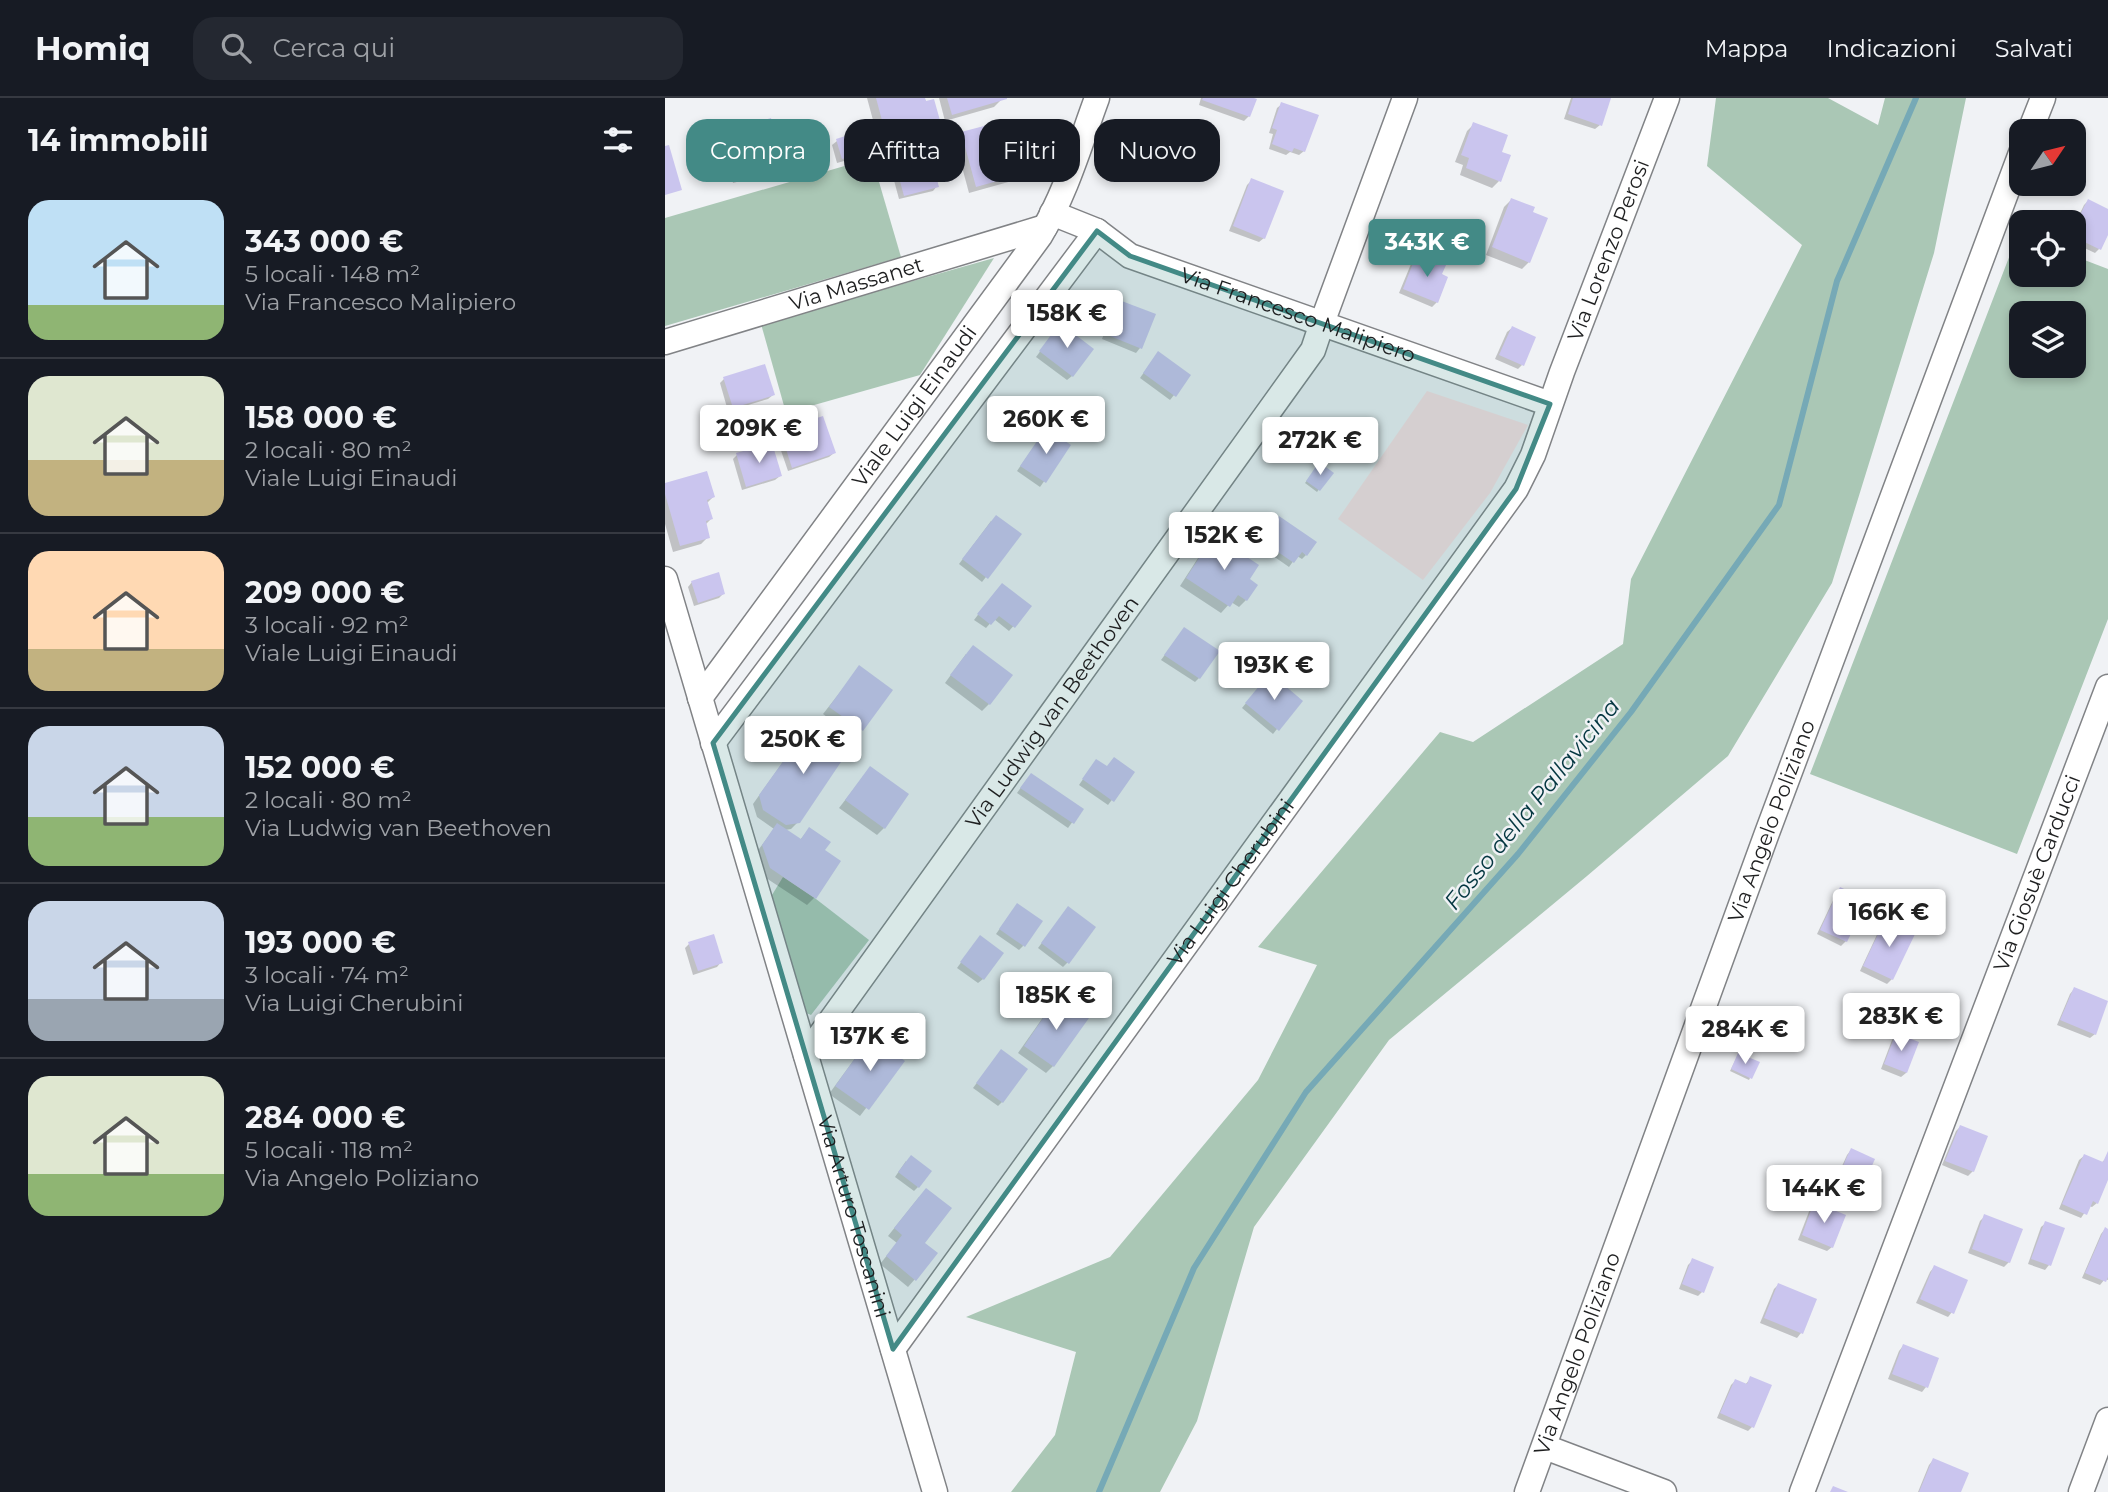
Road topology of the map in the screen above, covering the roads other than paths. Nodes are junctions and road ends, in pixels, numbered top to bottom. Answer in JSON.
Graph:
{"nodes":[{"id":1,"x":1097,"y":98,"type":"edge"},
{"id":2,"x":1405,"y":98,"type":"edge"},
{"id":3,"x":1667,"y":98,"type":"edge"},
{"id":4,"x":2043,"y":98,"type":"edge"},
{"id":5,"x":2035,"y":119,"type":"edge"},
{"id":6,"x":2009,"y":185,"type":"edge"},
{"id":7,"x":1049,"y":220,"type":"junction"},
{"id":8,"x":1097,"y":230,"type":"junction"},
{"id":9,"x":1322,"y":323,"type":"junction"},
{"id":10,"x":665,"y":342,"type":"edge"},
{"id":11,"x":1550,"y":404,"type":"junction"},
{"id":12,"x":665,"y":579,"type":"edge"},
{"id":13,"x":2108,"y":687,"type":"edge"},
{"id":14,"x":700,"y":698,"type":"junction"},
{"id":15,"x":713,"y":743,"type":"junction"},
{"id":16,"x":806,"y":1055,"type":"junction"},
{"id":17,"x":893,"y":1349,"type":"junction"},
{"id":18,"x":2108,"y":1420,"type":"edge"},
{"id":19,"x":1545,"y":1447,"type":"junction"},
{"id":20,"x":935,"y":1492,"type":"edge"},
{"id":21,"x":1527,"y":1492,"type":"edge"},
{"id":22,"x":1664,"y":1492,"type":"edge"},
{"id":23,"x":1802,"y":1492,"type":"edge"},
{"id":24,"x":2081,"y":1492,"type":"edge"}],
"edges":[{"from":1,"to":7,"type":"street","name":"Viale Luigi Einaudi"},
{"from":2,"to":9,"type":"street","name":"Via Ludwig van Beethoven"},
{"from":3,"to":11,"type":"street","name":"Via Lorenzo Perosi"},
{"from":4,"to":5,"type":"street"},
{"from":6,"to":19,"type":"street","name":"Via Angelo Poliziano"},
{"from":7,"to":8,"type":"street","name":"Via Francesco Malipiero"},
{"from":7,"to":10,"type":"street","name":"Via Massanet"},
{"from":7,"to":14,"type":"street","name":"Viale Luigi Einaudi"},
{"from":8,"to":9,"type":"street","name":"Via Francesco Malipiero"},
{"from":8,"to":15,"type":"street","name":"Viale Luigi Einaudi"},
{"from":9,"to":11,"type":"street","name":"Via Francesco Malipiero"},
{"from":9,"to":16,"type":"street","name":"Via Ludwig van Beethoven"},
{"from":11,"to":17,"type":"street","name":"Via Luigi Cherubini"},
{"from":12,"to":14,"type":"street","name":"Via Arturo Toscanini"},
{"from":13,"to":23,"type":"street","name":"Via Giosuè Carducci"},
{"from":14,"to":15,"type":"street","name":"Via Arturo Toscanini"},
{"from":15,"to":16,"type":"street","name":"Via Arturo Toscanini"},
{"from":16,"to":17,"type":"street","name":"Via Arturo Toscanini"},
{"from":17,"to":20,"type":"street","name":"Via Arturo Toscanini"},
{"from":18,"to":24,"type":"street"},
{"from":19,"to":21,"type":"street","name":"Via Angelo Poliziano"},
{"from":19,"to":22,"type":"street"}]}
